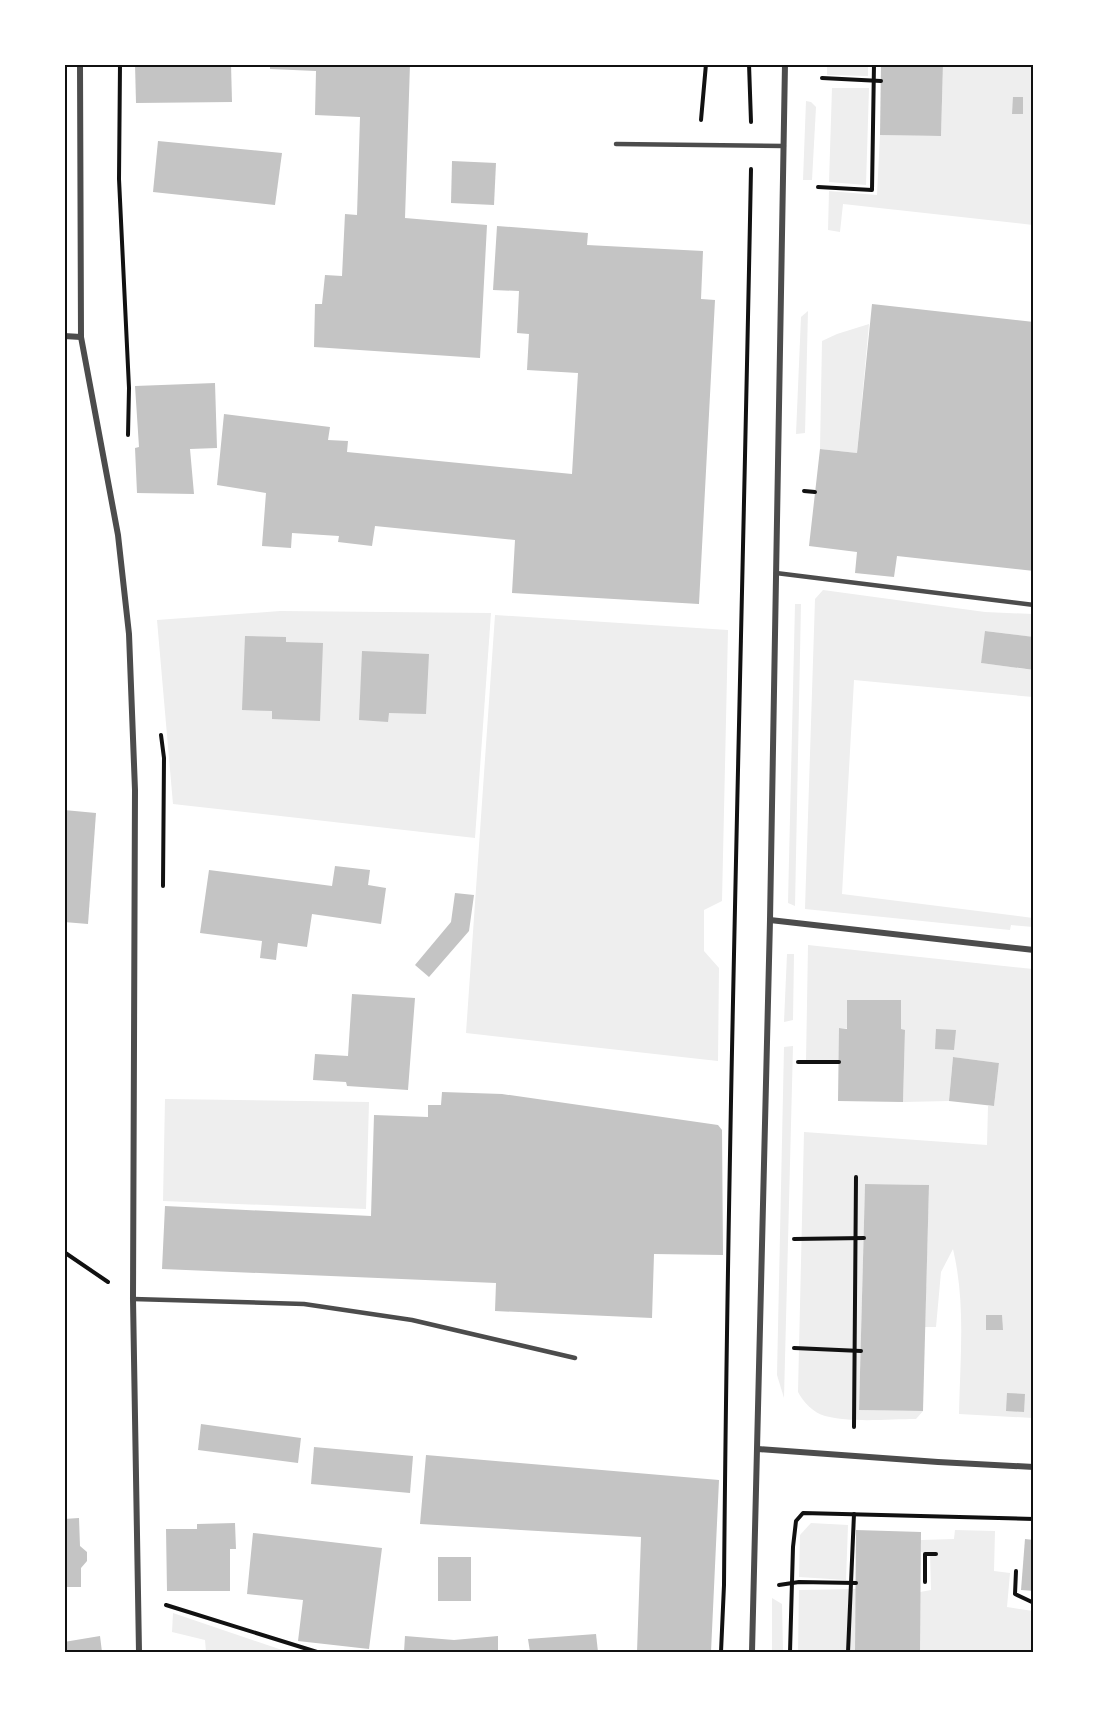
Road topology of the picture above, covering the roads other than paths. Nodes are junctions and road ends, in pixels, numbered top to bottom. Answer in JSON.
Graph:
{"nodes":[{"id":1,"x":80,"y":64,"type":"edge"},
{"id":2,"x":785,"y":64,"type":"edge"},
{"id":3,"x":616,"y":144,"type":"dead end"},
{"id":4,"x":784,"y":146,"type":"junction"},
{"id":5,"x":64,"y":336,"type":"edge"},
{"id":6,"x":81,"y":337,"type":"junction"},
{"id":7,"x":776,"y":573,"type":"junction"},
{"id":8,"x":1034,"y":605,"type":"edge"},
{"id":9,"x":770,"y":920,"type":"junction"},
{"id":10,"x":1034,"y":950,"type":"edge"},
{"id":11,"x":133,"y":1299,"type":"junction"},
{"id":12,"x":575,"y":1358,"type":"dead end"},
{"id":13,"x":758,"y":1449,"type":"junction"},
{"id":14,"x":1034,"y":1467,"type":"edge"},
{"id":15,"x":139,"y":1653,"type":"edge"},
{"id":16,"x":752,"y":1653,"type":"edge"}],
"edges":[{"from":1,"to":6,"type":"street"},
{"from":2,"to":4,"type":"street"},
{"from":3,"to":4,"type":"lane"},
{"from":4,"to":7,"type":"street"},
{"from":5,"to":6,"type":"street"},
{"from":6,"to":11,"type":"street"},
{"from":7,"to":8,"type":"lane"},
{"from":7,"to":9,"type":"street"},
{"from":9,"to":10,"type":"street"},
{"from":9,"to":13,"type":"street"},
{"from":11,"to":12,"type":"lane"},
{"from":11,"to":15,"type":"street"},
{"from":13,"to":14,"type":"street"},
{"from":13,"to":16,"type":"street"}]}
